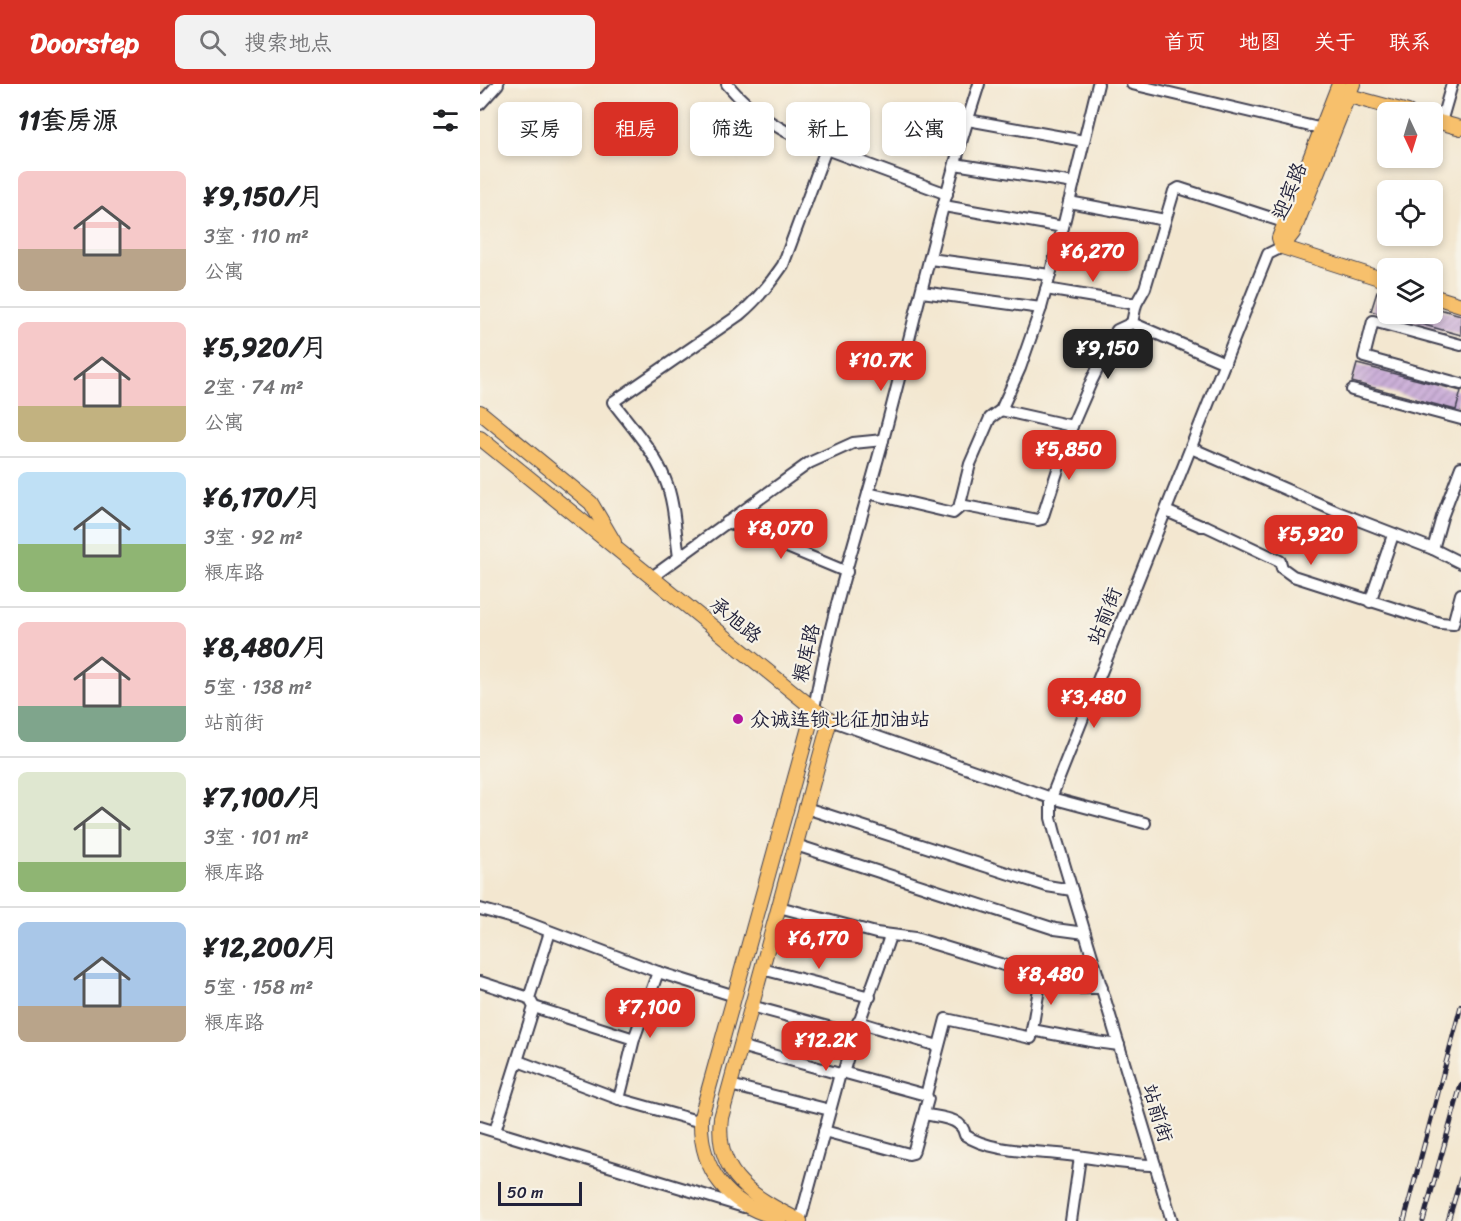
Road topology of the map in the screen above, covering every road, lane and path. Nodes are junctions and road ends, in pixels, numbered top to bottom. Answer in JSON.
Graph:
{"nodes":[{"id":1,"x":498,"y":84,"type":"edge"},
{"id":2,"x":726,"y":84,"type":"edge"},
{"id":3,"x":980,"y":84,"type":"edge"},
{"id":4,"x":1098,"y":84,"type":"edge"},
{"id":5,"x":1132,"y":84,"type":"edge"},
{"id":6,"x":1339,"y":84,"type":"edge"},
{"id":7,"x":1452,"y":84,"type":"edge"},
{"id":8,"x":1351,"y":90,"type":"edge"},
{"id":9,"x":1382,"y":102,"type":"edge"},
{"id":10,"x":480,"y":104,"type":"edge"},
{"id":11,"x":1443,"y":106,"type":"edge"},
{"id":12,"x":968,"y":120,"type":"junction"},
{"id":13,"x":1443,"y":123,"type":"edge"},
{"id":14,"x":1461,"y":128,"type":"edge"},
{"id":15,"x":1328,"y":130,"type":"junction"},
{"id":16,"x":786,"y":132,"type":"edge"},
{"id":17,"x":1084,"y":141,"type":"junction"},
{"id":18,"x":823,"y":156,"type":"edge"},
{"id":19,"x":845,"y":156,"type":"edge"},
{"id":20,"x":955,"y":164,"type":"junction"},
{"id":21,"x":1074,"y":183,"type":"junction"},
{"id":22,"x":947,"y":194,"type":"junction"},
{"id":23,"x":1069,"y":202,"type":"junction"},
{"id":24,"x":944,"y":206,"type":"junction"},
{"id":25,"x":1165,"y":220,"type":"junction"},
{"id":26,"x":1291,"y":224,"type":"junction"},
{"id":27,"x":1063,"y":226,"type":"junction"},
{"id":28,"x":1282,"y":247,"type":"junction"},
{"id":29,"x":930,"y":260,"type":"junction"},
{"id":30,"x":1050,"y":275,"type":"junction"},
{"id":31,"x":1377,"y":278,"type":"edge"},
{"id":32,"x":1046,"y":289,"type":"junction"},
{"id":33,"x":922,"y":292,"type":"junction"},
{"id":34,"x":1443,"y":299,"type":"edge"},
{"id":35,"x":1136,"y":304,"type":"junction"},
{"id":36,"x":1461,"y":305,"type":"edge"},
{"id":37,"x":1041,"y":308,"type":"junction"},
{"id":38,"x":1132,"y":323,"type":"junction"},
{"id":39,"x":1461,"y":345,"type":"edge"},
{"id":40,"x":1225,"y":363,"type":"junction"},
{"id":41,"x":1461,"y":384,"type":"edge"},
{"id":42,"x":1352,"y":390,"type":"dead end"},
{"id":43,"x":1001,"y":410,"type":"junction"},
{"id":44,"x":480,"y":412,"type":"edge"},
{"id":45,"x":1461,"y":419,"type":"edge"},
{"id":46,"x":1072,"y":426,"type":"junction"},
{"id":47,"x":480,"y":438,"type":"edge"},
{"id":48,"x":883,"y":440,"type":"junction"},
{"id":49,"x":1191,"y":448,"type":"junction"},
{"id":50,"x":1461,"y":467,"type":"edge"},
{"id":51,"x":868,"y":493,"type":"junction"},
{"id":52,"x":960,"y":505,"type":"junction"},
{"id":53,"x":1166,"y":511,"type":"junction"},
{"id":54,"x":727,"y":522,"type":"junction"},
{"id":55,"x":1393,"y":535,"type":"junction"},
{"id":56,"x":618,"y":549,"type":"junction"},
{"id":57,"x":1433,"y":549,"type":"junction"},
{"id":58,"x":679,"y":557,"type":"junction"},
{"id":59,"x":1461,"y":563,"type":"edge"},
{"id":60,"x":847,"y":572,"type":"junction"},
{"id":61,"x":652,"y":577,"type":"junction"},
{"id":62,"x":1461,"y":594,"type":"edge"},
{"id":63,"x":1370,"y":602,"type":"junction"},
{"id":64,"x":814,"y":709,"type":"junction"},
{"id":65,"x":830,"y":720,"type":"junction"},
{"id":66,"x":1051,"y":798,"type":"junction"},
{"id":67,"x":806,"y":808,"type":"junction"},
{"id":68,"x":1145,"y":823,"type":"dead end"},
{"id":69,"x":796,"y":846,"type":"junction"},
{"id":70,"x":1072,"y":890,"type":"junction"},
{"id":71,"x":778,"y":907,"type":"junction"},
{"id":72,"x":480,"y":909,"type":"edge"},
{"id":73,"x":550,"y":932,"type":"junction"},
{"id":74,"x":1085,"y":933,"type":"junction"},
{"id":75,"x":890,"y":936,"type":"junction"},
{"id":76,"x":762,"y":969,"type":"junction"},
{"id":77,"x":658,"y":972,"type":"junction"},
{"id":78,"x":1041,"y":977,"type":"junction"},
{"id":79,"x":480,"y":982,"type":"edge"},
{"id":80,"x":1101,"y":988,"type":"junction"},
{"id":81,"x":735,"y":996,"type":"junction"},
{"id":82,"x":870,"y":997,"type":"junction"},
{"id":83,"x":531,"y":1003,"type":"junction"},
{"id":84,"x":751,"y":1006,"type":"junction"},
{"id":85,"x":858,"y":1022,"type":"junction"},
{"id":86,"x":1032,"y":1030,"type":"junction"},
{"id":87,"x":854,"y":1034,"type":"junction"},
{"id":88,"x":634,"y":1039,"type":"junction"},
{"id":89,"x":1119,"y":1044,"type":"junction"},
{"id":90,"x":740,"y":1046,"type":"junction"},
{"id":91,"x":938,"y":1046,"type":"junction"},
{"id":92,"x":518,"y":1061,"type":"junction"},
{"id":93,"x":841,"y":1073,"type":"junction"},
{"id":94,"x":730,"y":1085,"type":"junction"},
{"id":95,"x":926,"y":1095,"type":"junction"},
{"id":96,"x":619,"y":1099,"type":"junction"},
{"id":97,"x":830,"y":1110,"type":"junction"},
{"id":98,"x":924,"y":1114,"type":"junction"},
{"id":99,"x":701,"y":1122,"type":"junction"},
{"id":100,"x":480,"y":1127,"type":"edge"},
{"id":101,"x":495,"y":1131,"type":"junction"},
{"id":102,"x":824,"y":1131,"type":"junction"},
{"id":103,"x":1080,"y":1157,"type":"junction"},
{"id":104,"x":1155,"y":1165,"type":"junction"},
{"id":105,"x":756,"y":1210,"type":"junction"},
{"id":106,"x":792,"y":1221,"type":"edge"},
{"id":107,"x":800,"y":1221,"type":"edge"},
{"id":108,"x":1071,"y":1221,"type":"edge"},
{"id":109,"x":1172,"y":1221,"type":"edge"}],
"edges":[{"from":1,"to":10,"type":"street"},
{"from":2,"to":16,"type":"street"},
{"from":3,"to":12,"type":"street","name":"粮库路"},
{"from":4,"to":17,"type":"street"},
{"from":5,"to":15,"type":"street"},
{"from":6,"to":15,"type":"main road","name":"迎宾路"},
{"from":7,"to":11,"type":"street"},
{"from":8,"to":9,"type":"main road"},
{"from":8,"to":15,"type":"main road","name":"迎宾路"},
{"from":12,"to":17,"type":"street"},
{"from":12,"to":20,"type":"street","name":"粮库路"},
{"from":13,"to":14,"type":"main road"},
{"from":15,"to":26,"type":"main road","name":"迎宾路"},
{"from":17,"to":21,"type":"street"},
{"from":18,"to":58,"type":"street"},
{"from":19,"to":22,"type":"street"},
{"from":20,"to":21,"type":"street"},
{"from":20,"to":22,"type":"street","name":"粮库路"},
{"from":21,"to":23,"type":"street"},
{"from":22,"to":24,"type":"street","name":"粮库路"},
{"from":23,"to":25,"type":"street"},
{"from":23,"to":27,"type":"street"},
{"from":24,"to":27,"type":"street"},
{"from":24,"to":29,"type":"street","name":"粮库路"},
{"from":25,"to":26,"type":"street"},
{"from":25,"to":35,"type":"street"},
{"from":26,"to":28,"type":"main road","name":"迎宾路"},
{"from":27,"to":30,"type":"street"},
{"from":28,"to":31,"type":"main road"},
{"from":28,"to":40,"type":"street","name":"站前街"},
{"from":29,"to":30,"type":"street"},
{"from":29,"to":33,"type":"street","name":"粮库路"},
{"from":30,"to":32,"type":"street"},
{"from":32,"to":35,"type":"street"},
{"from":32,"to":37,"type":"street"},
{"from":33,"to":37,"type":"street"},
{"from":33,"to":48,"type":"street","name":"粮库路"},
{"from":34,"to":36,"type":"main road"},
{"from":35,"to":38,"type":"street"},
{"from":37,"to":43,"type":"street"},
{"from":38,"to":40,"type":"street"},
{"from":38,"to":46,"type":"street"},
{"from":39,"to":41,"type":"street"},
{"from":40,"to":49,"type":"street","name":"站前街"},
{"from":42,"to":45,"type":"street"},
{"from":43,"to":46,"type":"street"},
{"from":43,"to":52,"type":"street"},
{"from":44,"to":56,"type":"main road","name":"承旭路"},
{"from":46,"to":52,"type":"street"},
{"from":47,"to":56,"type":"main road","name":"承旭路"},
{"from":48,"to":51,"type":"street","name":"粮库路"},
{"from":48,"to":54,"type":"street"},
{"from":49,"to":53,"type":"street","name":"站前街"},
{"from":49,"to":55,"type":"street"},
{"from":50,"to":57,"type":"street"},
{"from":51,"to":52,"type":"street"},
{"from":51,"to":60,"type":"street","name":"粮库路"},
{"from":53,"to":63,"type":"street"},
{"from":53,"to":66,"type":"street","name":"站前街"},
{"from":54,"to":58,"type":"street"},
{"from":54,"to":60,"type":"street"},
{"from":55,"to":57,"type":"street"},
{"from":55,"to":63,"type":"street"},
{"from":56,"to":61,"type":"main road","name":"承旭路"},
{"from":57,"to":59,"type":"street"},
{"from":58,"to":61,"type":"street"},
{"from":60,"to":64,"type":"street","name":"粮库路"},
{"from":61,"to":64,"type":"main road","name":"承旭路"},
{"from":62,"to":63,"type":"street"},
{"from":64,"to":65,"type":"main road","name":"承旭路"},
{"from":64,"to":81,"type":"main road","name":"粮库路"},
{"from":65,"to":66,"type":"street"},
{"from":65,"to":67,"type":"main road"},
{"from":66,"to":68,"type":"street"},
{"from":66,"to":70,"type":"street","name":"站前街"},
{"from":67,"to":69,"type":"main road"},
{"from":67,"to":70,"type":"street"},
{"from":69,"to":71,"type":"main road"},
{"from":69,"to":74,"type":"street"},
{"from":70,"to":74,"type":"street","name":"站前街"},
{"from":71,"to":75,"type":"street"},
{"from":71,"to":76,"type":"main road"},
{"from":72,"to":73,"type":"street"},
{"from":73,"to":77,"type":"street"},
{"from":73,"to":83,"type":"street"},
{"from":74,"to":80,"type":"street","name":"站前街"},
{"from":75,"to":78,"type":"street"},
{"from":75,"to":82,"type":"street"},
{"from":76,"to":82,"type":"street"},
{"from":76,"to":84,"type":"main road"},
{"from":77,"to":81,"type":"street"},
{"from":77,"to":88,"type":"street"},
{"from":78,"to":80,"type":"street"},
{"from":78,"to":86,"type":"street"},
{"from":79,"to":83,"type":"street"},
{"from":80,"to":89,"type":"street","name":"站前街"},
{"from":81,"to":99,"type":"main road","name":"粮库路"},
{"from":82,"to":85,"type":"street"},
{"from":83,"to":88,"type":"street"},
{"from":83,"to":92,"type":"street"},
{"from":84,"to":87,"type":"street"},
{"from":84,"to":90,"type":"main road"},
{"from":85,"to":87,"type":"street"},
{"from":85,"to":91,"type":"street"},
{"from":86,"to":89,"type":"street"},
{"from":86,"to":91,"type":"street"},
{"from":87,"to":93,"type":"street"},
{"from":88,"to":96,"type":"street"},
{"from":89,"to":104,"type":"street","name":"站前街"},
{"from":90,"to":93,"type":"street"},
{"from":90,"to":94,"type":"main road"},
{"from":91,"to":95,"type":"street"},
{"from":92,"to":96,"type":"street"},
{"from":92,"to":101,"type":"street"},
{"from":93,"to":95,"type":"street"},
{"from":93,"to":97,"type":"street"},
{"from":94,"to":97,"type":"street"},
{"from":94,"to":107,"type":"main road"},
{"from":95,"to":98,"type":"street"},
{"from":96,"to":99,"type":"street"},
{"from":97,"to":102,"type":"street"},
{"from":98,"to":102,"type":"street"},
{"from":98,"to":103,"type":"street"},
{"from":99,"to":105,"type":"main road","name":"粮库路"},
{"from":100,"to":101,"type":"street"},
{"from":101,"to":105,"type":"street"},
{"from":102,"to":107,"type":"street"},
{"from":103,"to":104,"type":"street"},
{"from":103,"to":108,"type":"street"},
{"from":104,"to":109,"type":"street","name":"站前街"},
{"from":105,"to":106,"type":"main road","name":"粮库路"}]}
